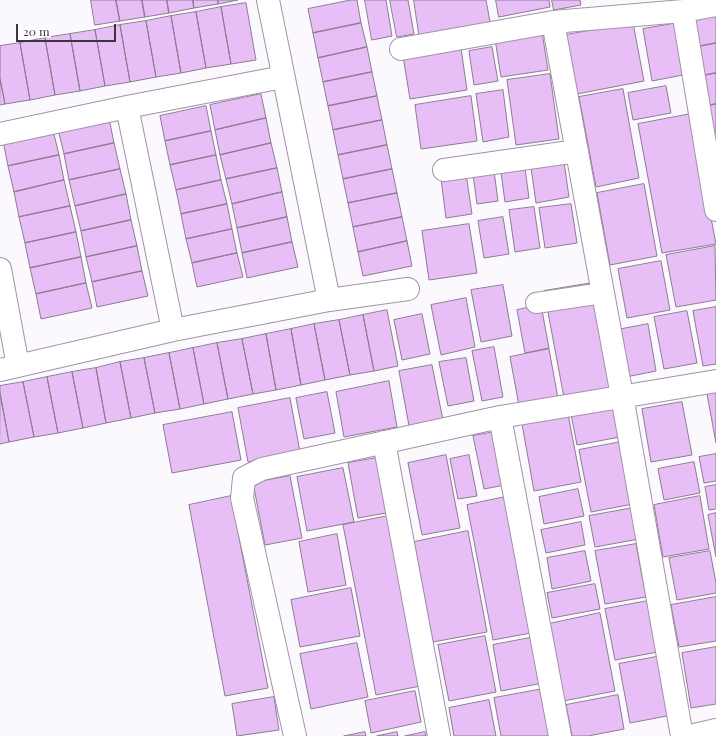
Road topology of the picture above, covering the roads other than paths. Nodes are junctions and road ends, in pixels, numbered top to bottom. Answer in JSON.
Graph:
{"nodes":[{"id":1,"x":268,"y":0,"type":"edge"},
{"id":2,"x":716,"y":5,"type":"edge"},
{"id":3,"x":683,"y":11,"type":"junction"},
{"id":4,"x":552,"y":22,"type":"junction"},
{"id":5,"x":401,"y":49,"type":"dead end"},
{"id":6,"x":283,"y":77,"type":"junction"},
{"id":7,"x":127,"y":107,"type":"junction"},
{"id":8,"x":0,"y":134,"type":"edge"},
{"id":9,"x":577,"y":151,"type":"junction"},
{"id":10,"x":444,"y":170,"type":"dead end"},
{"id":11,"x":716,"y":210,"type":"edge"},
{"id":12,"x":0,"y":269,"type":"edge"},
{"id":13,"x":408,"y":289,"type":"dead end"},
{"id":14,"x":603,"y":293,"type":"junction"},
{"id":15,"x":329,"y":300,"type":"junction"},
{"id":16,"x":536,"y":303,"type":"dead end"},
{"id":17,"x":173,"y":330,"type":"junction"},
{"id":18,"x":9,"y":368,"type":"edge"},
{"id":19,"x":716,"y":381,"type":"edge"},
{"id":20,"x":622,"y":396,"type":"junction"},
{"id":21,"x":500,"y":417,"type":"junction"},
{"id":22,"x":384,"y":442,"type":"junction"},
{"id":23,"x":716,"y":730,"type":"edge"},
{"id":24,"x":295,"y":736,"type":"edge"},
{"id":25,"x":439,"y":736,"type":"edge"},
{"id":26,"x":560,"y":736,"type":"edge"},
{"id":27,"x":682,"y":736,"type":"edge"},
{"id":28,"x":690,"y":736,"type":"edge"}],
"edges":[{"from":1,"to":6,"type":"street"},
{"from":2,"to":3,"type":"street"},
{"from":3,"to":4,"type":"street"},
{"from":3,"to":11,"type":"street"},
{"from":4,"to":5,"type":"street"},
{"from":4,"to":9,"type":"street"},
{"from":6,"to":7,"type":"street"},
{"from":6,"to":15,"type":"street"},
{"from":7,"to":8,"type":"street"},
{"from":7,"to":17,"type":"street"},
{"from":9,"to":10,"type":"street"},
{"from":9,"to":14,"type":"street"},
{"from":12,"to":18,"type":"street"},
{"from":13,"to":15,"type":"street"},
{"from":14,"to":16,"type":"lane"},
{"from":14,"to":20,"type":"street"},
{"from":15,"to":17,"type":"street"},
{"from":17,"to":18,"type":"street"},
{"from":19,"to":20,"type":"street"},
{"from":20,"to":21,"type":"street"},
{"from":20,"to":27,"type":"street"},
{"from":21,"to":22,"type":"street"},
{"from":21,"to":26,"type":"street"},
{"from":22,"to":24,"type":"street"},
{"from":22,"to":25,"type":"street"},
{"from":23,"to":28,"type":"street"}]}
